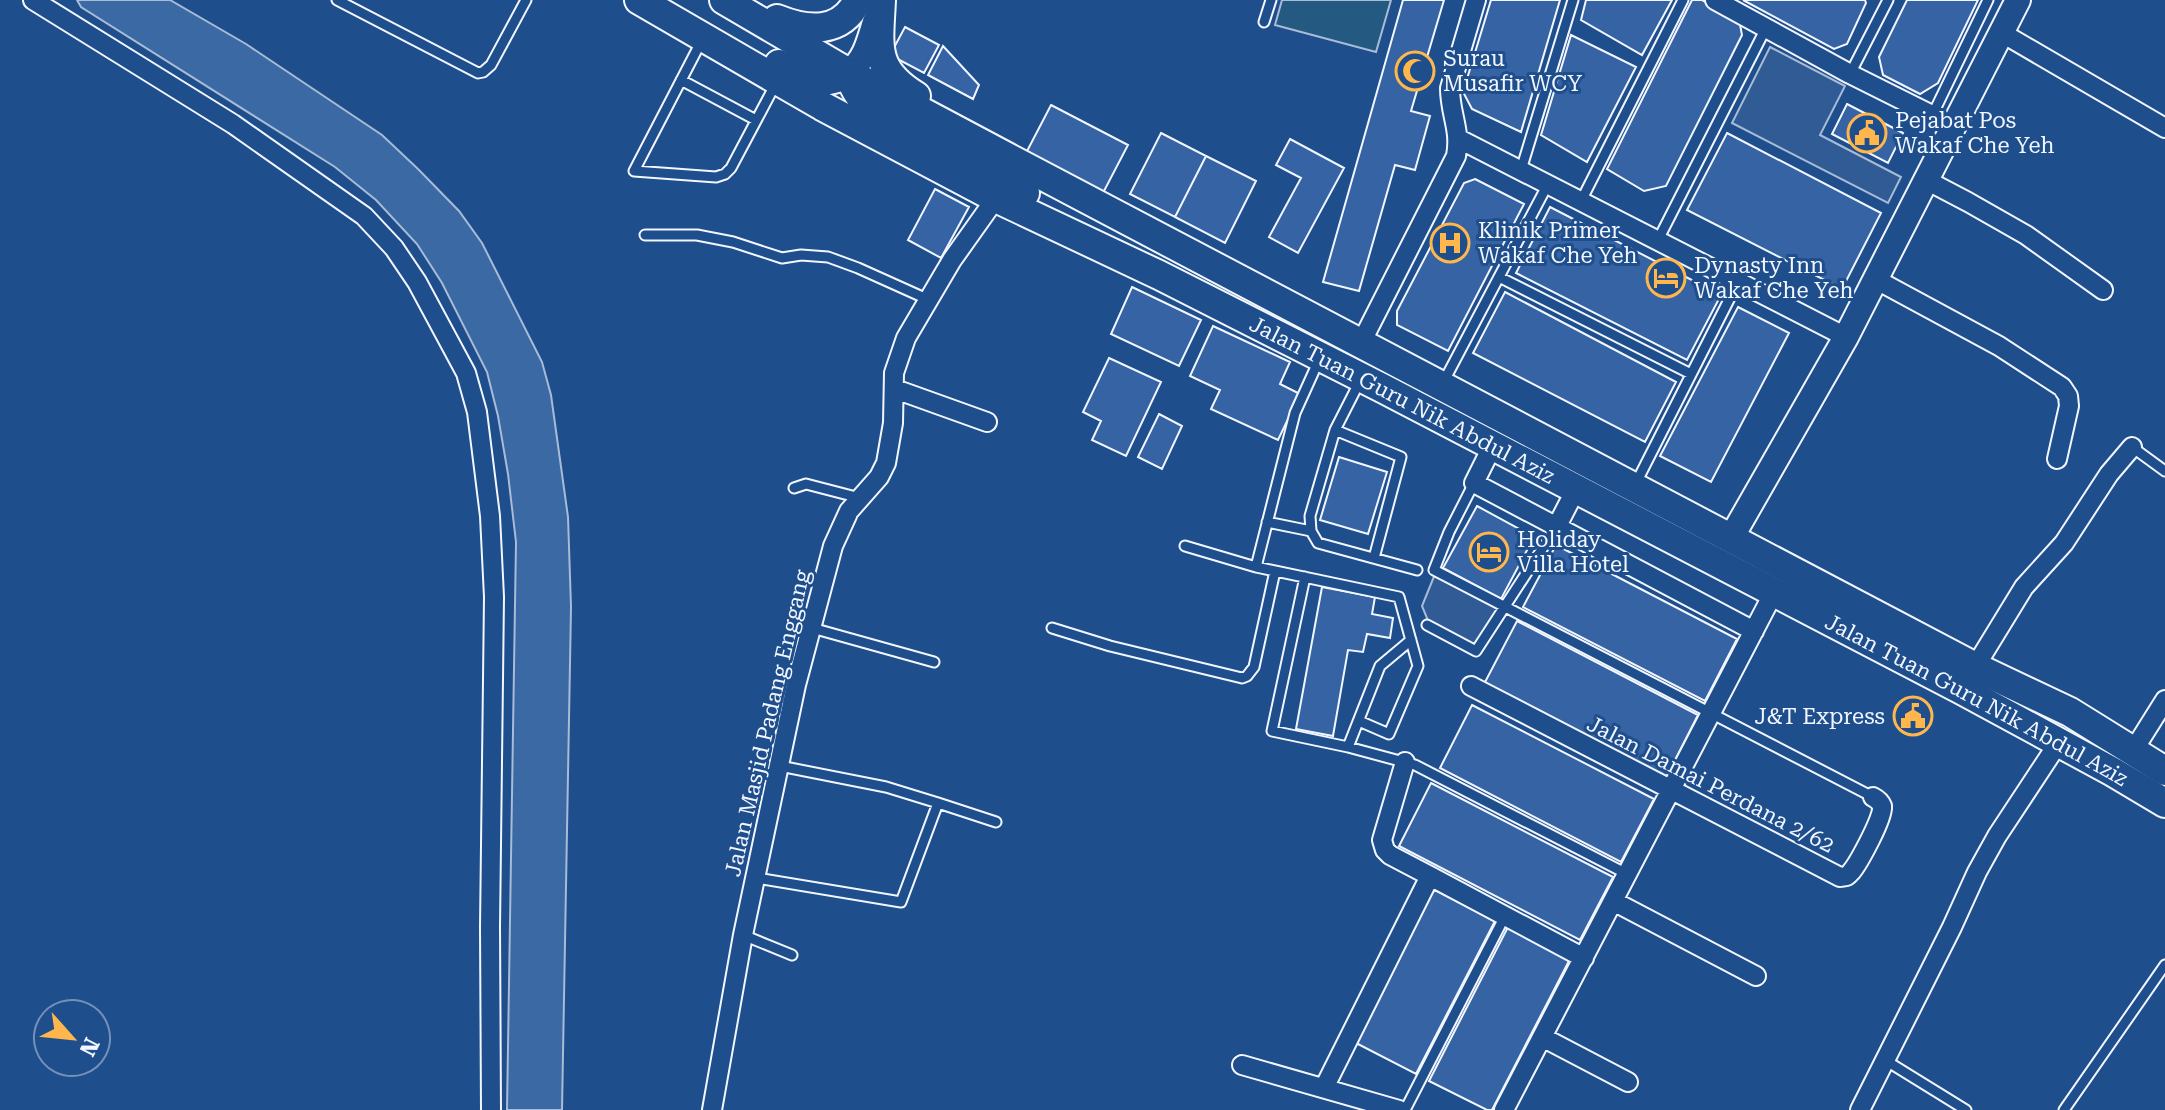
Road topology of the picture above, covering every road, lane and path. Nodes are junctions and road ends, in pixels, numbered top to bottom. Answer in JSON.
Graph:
{"nodes":[{"id":1,"x":33,"y":0,"type":"edge"},
{"id":2,"x":337,"y":0,"type":"edge"},
{"id":3,"x":526,"y":0,"type":"edge"},
{"id":4,"x":639,"y":0,"type":"edge"},
{"id":5,"x":646,"y":0,"type":"edge"},
{"id":6,"x":726,"y":0,"type":"edge"},
{"id":7,"x":858,"y":0,"type":"edge"},
{"id":8,"x":866,"y":0,"type":"edge"},
{"id":9,"x":881,"y":0,"type":"edge"},
{"id":10,"x":1271,"y":0,"type":"edge"},
{"id":11,"x":1476,"y":0,"type":"edge"},
{"id":12,"x":1573,"y":0,"type":"edge"},
{"id":13,"x":1683,"y":0,"type":"edge"},
{"id":14,"x":1715,"y":0,"type":"edge"},
{"id":15,"x":1888,"y":0,"type":"edge"},
{"id":16,"x":1988,"y":0,"type":"edge"},
{"id":17,"x":2018,"y":0,"type":"edge"},
{"id":18,"x":1264,"y":22,"type":"dead end"},
{"id":19,"x":1766,"y":28,"type":"junction"},
{"id":20,"x":2002,"y":33,"type":"junction"},
{"id":21,"x":703,"y":38,"type":"junction"},
{"id":22,"x":849,"y":73,"type":"junction"},
{"id":23,"x":1850,"y":74,"type":"junction"},
{"id":24,"x":681,"y":80,"type":"junction"},
{"id":25,"x":777,"y":82,"type":"junction"},
{"id":26,"x":756,"y":120,"type":"junction"},
{"id":27,"x":1943,"y":121,"type":"junction"},
{"id":28,"x":2165,"y":128,"type":"edge"},
{"id":29,"x":1459,"y":139,"type":"junction"},
{"id":30,"x":1007,"y":157,"type":"junction"},
{"id":31,"x":1521,"y":170,"type":"junction"},
{"id":32,"x":1926,"y":180,"type":"junction"},
{"id":33,"x":1548,"y":184,"type":"junction"},
{"id":34,"x":996,"y":198,"type":"junction"},
{"id":35,"x":1581,"y":201,"type":"junction"},
{"id":36,"x":645,"y":235,"type":"dead end"},
{"id":37,"x":1658,"y":240,"type":"junction"},
{"id":38,"x":1159,"y":275,"type":"junction"},
{"id":39,"x":1499,"y":277,"type":"junction"},
{"id":40,"x":1875,"y":279,"type":"junction"},
{"id":41,"x":1738,"y":282,"type":"junction"},
{"id":42,"x":2103,"y":290,"type":"dead end"},
{"id":43,"x":927,"y":299,"type":"junction"},
{"id":44,"x":1846,"y":337,"type":"junction"},
{"id":45,"x":1361,"y":343,"type":"junction"},
{"id":46,"x":1321,"y":357,"type":"junction"},
{"id":47,"x":1691,"y":374,"type":"junction"},
{"id":48,"x":1361,"y":378,"type":"junction"},
{"id":49,"x":1441,"y":386,"type":"junction"},
{"id":50,"x":895,"y":389,"type":"junction"},
{"id":51,"x":987,"y":422,"type":"dead end"},
{"id":52,"x":1335,"y":430,"type":"junction"},
{"id":53,"x":1493,"y":445,"type":"junction"},
{"id":54,"x":2132,"y":447,"type":"joint"},
{"id":55,"x":2057,"y":459,"type":"dead end"},
{"id":56,"x":2165,"y":471,"type":"edge"},
{"id":57,"x":1474,"y":483,"type":"junction"},
{"id":58,"x":1634,"y":487,"type":"junction"},
{"id":59,"x":794,"y":488,"type":"dead end"},
{"id":60,"x":1576,"y":489,"type":"junction"},
{"id":61,"x":860,"y":498,"type":"junction"},
{"id":62,"x":1267,"y":522,"type":"junction"},
{"id":63,"x":1557,"y":526,"type":"junction"},
{"id":64,"x":1311,"y":531,"type":"junction"},
{"id":65,"x":1731,"y":538,"type":"junction"},
{"id":66,"x":1185,"y":546,"type":"dead end"},
{"id":67,"x":1374,"y":558,"type":"junction"},
{"id":68,"x":1256,"y":567,"type":"junction"},
{"id":69,"x":1417,"y":570,"type":"dead end"},
{"id":70,"x":1275,"y":571,"type":"junction"},
{"id":71,"x":1305,"y":577,"type":"junction"},
{"id":72,"x":1774,"y":592,"type":"junction"},
{"id":73,"x":1505,"y":607,"type":"junction"},
{"id":74,"x":1427,"y":625,"type":"dead end"},
{"id":75,"x":812,"y":628,"type":"junction"},
{"id":76,"x":1052,"y":628,"type":"dead end"},
{"id":77,"x":1754,"y":631,"type":"junction"},
{"id":78,"x":1411,"y":640,"type":"junction"},
{"id":79,"x":934,"y":662,"type":"dead end"},
{"id":80,"x":1975,"y":667,"type":"junction"},
{"id":81,"x":1471,"y":686,"type":"dead end"},
{"id":82,"x":2165,"y":700,"type":"edge"},
{"id":83,"x":1711,"y":713,"type":"junction"},
{"id":84,"x":1359,"y":721,"type":"junction"},
{"id":85,"x":2059,"y":742,"type":"junction"},
{"id":86,"x":1348,"y":747,"type":"junction"},
{"id":87,"x":2133,"y":751,"type":"junction"},
{"id":88,"x":1405,"y":762,"type":"junction"},
{"id":89,"x":780,"y":766,"type":"junction"},
{"id":90,"x":2165,"y":771,"type":"edge"},
{"id":91,"x":1671,"y":790,"type":"junction"},
{"id":92,"x":1873,"y":797,"type":"joint"},
{"id":93,"x":938,"y":803,"type":"junction"},
{"id":94,"x":2165,"y":803,"type":"edge"},
{"id":95,"x":996,"y":822,"type":"dead end"},
{"id":96,"x":1627,"y":874,"type":"junction"},
{"id":97,"x":1430,"y":876,"type":"junction"},
{"id":98,"x":757,"y":878,"type":"junction"},
{"id":99,"x":1613,"y":901,"type":"junction"},
{"id":100,"x":1505,"y":916,"type":"junction"},
{"id":101,"x":743,"y":935,"type":"junction"},
{"id":102,"x":792,"y":955,"type":"dead end"},
{"id":103,"x":1584,"y":958,"type":"junction"},
{"id":104,"x":2165,"y":965,"type":"edge"},
{"id":105,"x":1756,"y":976,"type":"dead end"},
{"id":106,"x":1542,"y":1037,"type":"junction"},
{"id":107,"x":1885,"y":1060,"type":"junction"},
{"id":108,"x":1242,"y":1065,"type":"dead end"},
{"id":109,"x":1628,"y":1082,"type":"dead end"},
{"id":110,"x":1324,"y":1088,"type":"junction"},
{"id":111,"x":491,"y":1110,"type":"edge"},
{"id":112,"x":712,"y":1110,"type":"edge"},
{"id":113,"x":1402,"y":1110,"type":"edge"},
{"id":114,"x":1504,"y":1110,"type":"edge"},
{"id":115,"x":1860,"y":1110,"type":"edge"},
{"id":116,"x":1966,"y":1110,"type":"edge"},
{"id":117,"x":2064,"y":1110,"type":"edge"}],
"edges":[{"from":1,"to":111,"type":"street"},
{"from":2,"to":3,"type":"lane"},
{"from":4,"to":21,"type":"main road","name":"Jalan Tuan Guru Nik Abdul Aziz"},
{"from":5,"to":22,"type":"main road"},
{"from":6,"to":7,"type":"main road"},
{"from":6,"to":22,"type":"main road","name":"Jalan Tuan Guru Nik Abdul Aziz"},
{"from":8,"to":22,"type":"street"},
{"from":9,"to":22,"type":"street"},
{"from":9,"to":30,"type":"main road"},
{"from":10,"to":18,"type":"lane"},
{"from":11,"to":29,"type":"street"},
{"from":12,"to":31,"type":"lane"},
{"from":13,"to":35,"type":"lane"},
{"from":14,"to":19,"type":"street"},
{"from":15,"to":23,"type":"lane"},
{"from":16,"to":27,"type":"lane"},
{"from":17,"to":20,"type":"street"},
{"from":19,"to":23,"type":"street"},
{"from":19,"to":37,"type":"lane"},
{"from":20,"to":27,"type":"street"},
{"from":20,"to":28,"type":"street"},
{"from":21,"to":24,"type":"lane"},
{"from":21,"to":25,"type":"main road","name":"Jalan Tuan Guru Nik Abdul Aziz"},
{"from":22,"to":30,"type":"main road","name":"Jalan Tuan Guru Nik Abdul Aziz"},
{"from":22,"to":38,"type":"main road"},
{"from":23,"to":27,"type":"street"},
{"from":24,"to":26,"type":"lane"},
{"from":24,"to":26,"type":"lane"},
{"from":25,"to":26,"type":"lane"},
{"from":25,"to":34,"type":"main road","name":"Jalan Tuan Guru Nik Abdul Aziz"},
{"from":27,"to":32,"type":"street"},
{"from":29,"to":31,"type":"street"},
{"from":29,"to":45,"type":"street"},
{"from":30,"to":45,"type":"main road","name":"Jalan Tuan Guru Nik Abdul Aziz"},
{"from":31,"to":33,"type":"street"},
{"from":32,"to":40,"type":"street"},
{"from":32,"to":42,"type":"street"},
{"from":33,"to":35,"type":"street"},
{"from":33,"to":39,"type":"lane"},
{"from":34,"to":38,"type":"main road","name":"Jalan Tuan Guru Nik Abdul Aziz"},
{"from":34,"to":43,"type":"street","name":"Jalan Masjid Padang Enggang"},
{"from":35,"to":37,"type":"street"},
{"from":36,"to":43,"type":"lane"},
{"from":37,"to":41,"type":"street"},
{"from":38,"to":46,"type":"main road","name":"Jalan Tuan Guru Nik Abdul Aziz"},
{"from":39,"to":47,"type":"lane"},
{"from":39,"to":49,"type":"lane"},
{"from":40,"to":44,"type":"street"},
{"from":40,"to":55,"type":"street"},
{"from":41,"to":44,"type":"street"},
{"from":41,"to":47,"type":"lane"},
{"from":43,"to":50,"type":"street","name":"Jalan Masjid Padang Enggang"},
{"from":44,"to":65,"type":"street"},
{"from":45,"to":49,"type":"main road","name":"Jalan Tuan Guru Nik Abdul Aziz"},
{"from":46,"to":48,"type":"main road","name":"Jalan Tuan Guru Nik Abdul Aziz"},
{"from":46,"to":62,"type":"lane"},
{"from":47,"to":58,"type":"lane"},
{"from":48,"to":52,"type":"lane"},
{"from":48,"to":53,"type":"main road","name":"Jalan Tuan Guru Nik Abdul Aziz"},
{"from":49,"to":58,"type":"main road","name":"Jalan Tuan Guru Nik Abdul Aziz"},
{"from":50,"to":51,"type":"street"},
{"from":50,"to":61,"type":"street","name":"Jalan Masjid Padang Enggang"},
{"from":52,"to":64,"type":"lane"},
{"from":52,"to":67,"type":"lane"},
{"from":53,"to":57,"type":"street"},
{"from":53,"to":60,"type":"main road","name":"Jalan Tuan Guru Nik Abdul Aziz"},
{"from":54,"to":56,"type":"lane"},
{"from":54,"to":80,"type":"street"},
{"from":57,"to":63,"type":"street"},
{"from":57,"to":73,"type":"lane"},
{"from":58,"to":65,"type":"main road","name":"Jalan Tuan Guru Nik Abdul Aziz"},
{"from":59,"to":61,"type":"lane"},
{"from":60,"to":63,"type":"street"},
{"from":60,"to":72,"type":"main road","name":"Jalan Tuan Guru Nik Abdul Aziz"},
{"from":61,"to":75,"type":"street","name":"Jalan Masjid Padang Enggang"},
{"from":62,"to":64,"type":"lane"},
{"from":62,"to":68,"type":"lane"},
{"from":63,"to":73,"type":"lane"},
{"from":63,"to":77,"type":"street"},
{"from":64,"to":67,"type":"lane"},
{"from":65,"to":80,"type":"main road","name":"Jalan Tuan Guru Nik Abdul Aziz"},
{"from":66,"to":68,"type":"lane"},
{"from":67,"to":69,"type":"lane"},
{"from":68,"to":70,"type":"lane"},
{"from":70,"to":71,"type":"lane"},
{"from":70,"to":76,"type":"lane"},
{"from":71,"to":78,"type":"lane"},
{"from":71,"to":86,"type":"lane"},
{"from":72,"to":77,"type":"street"},
{"from":72,"to":85,"type":"main road","name":"Jalan Tuan Guru Nik Abdul Aziz"},
{"from":73,"to":74,"type":"lane"},
{"from":73,"to":83,"type":"lane"},
{"from":75,"to":79,"type":"lane"},
{"from":75,"to":89,"type":"street","name":"Jalan Masjid Padang Enggang"},
{"from":77,"to":83,"type":"street"},
{"from":78,"to":84,"type":"lane"},
{"from":78,"to":84,"type":"lane"},
{"from":80,"to":87,"type":"main road","name":"Jalan Tuan Guru Nik Abdul Aziz"},
{"from":81,"to":91,"type":"street","name":"Jalan Damai Perdana 2/62"},
{"from":82,"to":87,"type":"street"},
{"from":83,"to":91,"type":"street"},
{"from":83,"to":92,"type":"lane"},
{"from":84,"to":86,"type":"lane"},
{"from":85,"to":94,"type":"main road","name":"Jalan Tuan Guru Nik Abdul Aziz"},
{"from":85,"to":107,"type":"street"},
{"from":86,"to":88,"type":"lane"},
{"from":87,"to":90,"type":"main road","name":"Jalan Tuan Guru Nik Abdul Aziz"},
{"from":88,"to":96,"type":"lane"},
{"from":88,"to":97,"type":"street"},
{"from":89,"to":93,"type":"lane"},
{"from":89,"to":98,"type":"street","name":"Jalan Masjid Padang Enggang"},
{"from":91,"to":92,"type":"street","name":"Jalan Damai Perdana 2/62"},
{"from":91,"to":96,"type":"street"},
{"from":93,"to":95,"type":"lane"},
{"from":93,"to":98,"type":"lane"},
{"from":96,"to":99,"type":"street"},
{"from":97,"to":100,"type":"street"},
{"from":97,"to":110,"type":"street"},
{"from":98,"to":101,"type":"street","name":"Jalan Masjid Padang Enggang"},
{"from":99,"to":103,"type":"street"},
{"from":99,"to":105,"type":"street"},
{"from":100,"to":103,"type":"street"},
{"from":100,"to":113,"type":"lane"},
{"from":101,"to":102,"type":"lane"},
{"from":101,"to":112,"type":"street","name":"Jalan Masjid Padang Enggang"},
{"from":103,"to":106,"type":"street"},
{"from":104,"to":117,"type":"lane"},
{"from":106,"to":109,"type":"street"},
{"from":106,"to":114,"type":"street"},
{"from":107,"to":115,"type":"street"},
{"from":107,"to":116,"type":"lane"},
{"from":108,"to":110,"type":"street"},
{"from":110,"to":113,"type":"street"}]}
